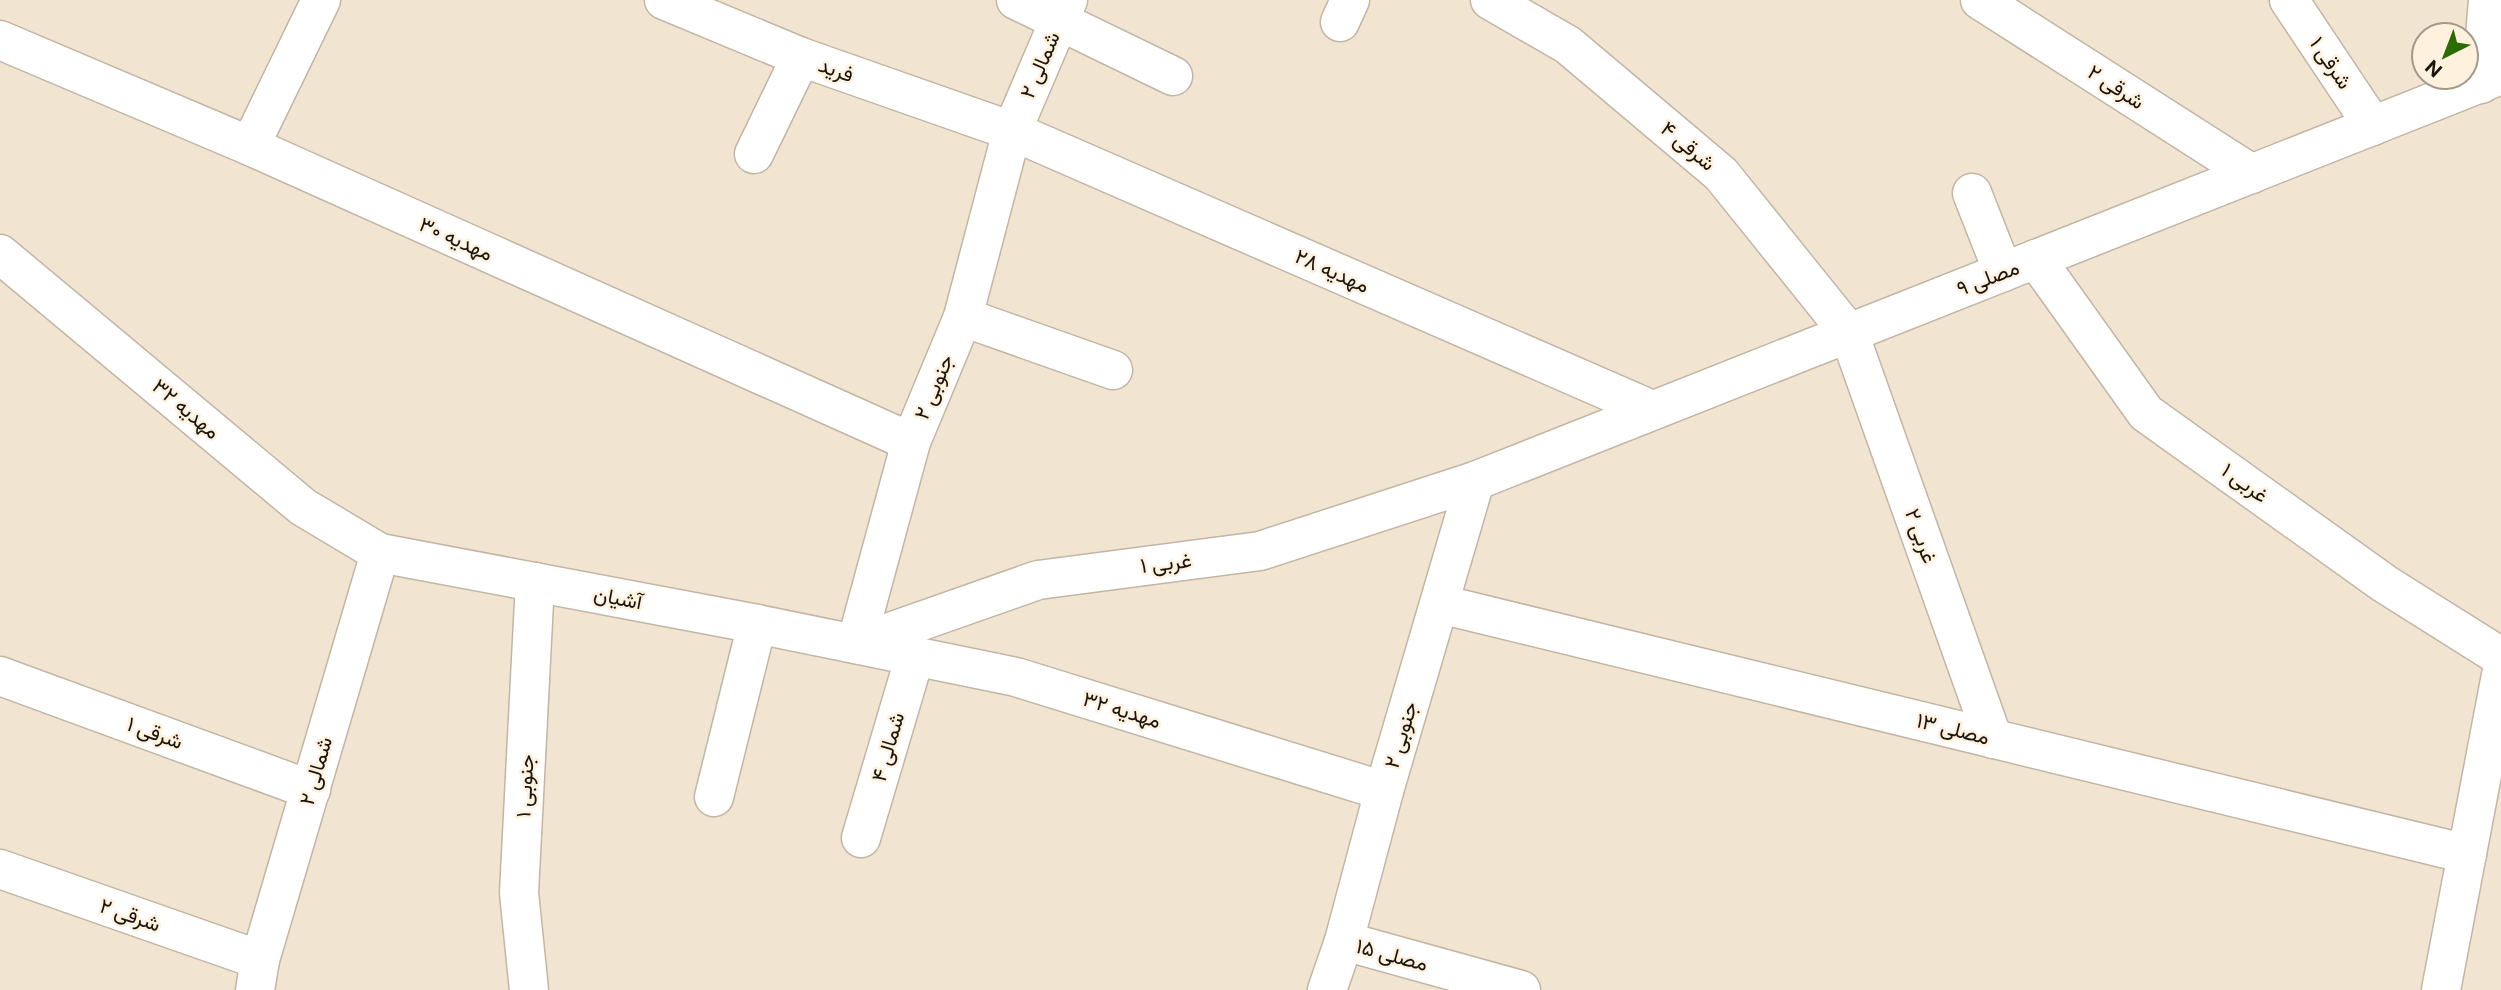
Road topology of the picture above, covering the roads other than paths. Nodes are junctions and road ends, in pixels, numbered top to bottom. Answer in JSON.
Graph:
{"nodes":[{"id":1,"x":321,"y":0,"type":"edge"},
{"id":2,"x":664,"y":0,"type":"edge"},
{"id":3,"x":1016,"y":0,"type":"edge"},
{"id":4,"x":1490,"y":0,"type":"edge"},
{"id":5,"x":1980,"y":0,"type":"edge"},
{"id":6,"x":2288,"y":0,"type":"edge"},
{"id":7,"x":2488,"y":0,"type":"edge"},
{"id":8,"x":1063,"y":11,"type":"edge"},
{"id":9,"x":0,"y":40,"type":"edge"},
{"id":10,"x":801,"y":57,"type":"junction"},
{"id":11,"x":1173,"y":76,"type":"dead end"},
{"id":12,"x":2491,"y":79,"type":"edge"},
{"id":13,"x":2373,"y":127,"type":"junction"},
{"id":14,"x":1012,"y":131,"type":"junction"},
{"id":15,"x":250,"y":146,"type":"junction"},
{"id":16,"x":754,"y":153,"type":"dead end"},
{"id":17,"x":2252,"y":174,"type":"junction"},
{"id":18,"x":1972,"y":193,"type":"dead end"},
{"id":19,"x":0,"y":254,"type":"edge"},
{"id":20,"x":2020,"y":266,"type":"junction"},
{"id":21,"x":963,"y":317,"type":"junction"},
{"id":22,"x":1849,"y":333,"type":"junction"},
{"id":23,"x":1113,"y":370,"type":"dead end"},
{"id":24,"x":1652,"y":411,"type":"junction"},
{"id":25,"x":911,"y":442,"type":"junction"},
{"id":26,"x":1475,"y":481,"type":"junction"},
{"id":27,"x":380,"y":553,"type":"junction"},
{"id":28,"x":535,"y":582,"type":"junction"},
{"id":29,"x":1440,"y":604,"type":"junction"},
{"id":30,"x":757,"y":624,"type":"junction"},
{"id":31,"x":856,"y":644,"type":"junction"},
{"id":32,"x":915,"y":656,"type":"junction"},
{"id":33,"x":2501,"y":657,"type":"edge"},
{"id":34,"x":2501,"y":675,"type":"edge"},
{"id":35,"x":0,"y":676,"type":"edge"},
{"id":36,"x":1993,"y":739,"type":"junction"},
{"id":37,"x":311,"y":790,"type":"junction"},
{"id":38,"x":1384,"y":791,"type":"junction"},
{"id":39,"x":714,"y":797,"type":"dead end"},
{"id":40,"x":861,"y":838,"type":"dead end"},
{"id":41,"x":2467,"y":854,"type":"junction"},
{"id":42,"x":0,"y":869,"type":"edge"},
{"id":43,"x":1344,"y":942,"type":"junction"},
{"id":44,"x":257,"y":975,"type":"edge"},
{"id":45,"x":528,"y":990,"type":"edge"},
{"id":46,"x":1327,"y":990,"type":"edge"},
{"id":47,"x":1521,"y":990,"type":"edge"},
{"id":48,"x":2441,"y":990,"type":"edge"}],
"edges":[{"from":1,"to":15,"type":"street"},
{"from":2,"to":10,"type":"street","name":"فرید"},
{"from":3,"to":8,"type":"street"},
{"from":4,"to":22,"type":"street","name":"۴ شرقی"},
{"from":5,"to":17,"type":"street","name":"۲ شرقی"},
{"from":6,"to":13,"type":"street","name":"۱ شرقی"},
{"from":7,"to":12,"type":"street"},
{"from":8,"to":11,"type":"street"},
{"from":8,"to":14,"type":"street","name":"۲ شمالی"},
{"from":9,"to":15,"type":"street","name":"مهدیه ۳۰"},
{"from":10,"to":14,"type":"street","name":"فرید"},
{"from":10,"to":16,"type":"street"},
{"from":12,"to":13,"type":"street","name":"مصلی ۹"},
{"from":13,"to":17,"type":"street","name":"مصلی ۹"},
{"from":14,"to":21,"type":"street","name":"۲ جنوبی"},
{"from":14,"to":24,"type":"street","name":"مهدیه ۲۸"},
{"from":15,"to":25,"type":"street","name":"مهدیه ۳۰"},
{"from":17,"to":20,"type":"street","name":"مصلی ۹"},
{"from":18,"to":20,"type":"street","name":"۱ غربی"},
{"from":19,"to":27,"type":"street","name":"مهدیه ۳۲"},
{"from":20,"to":22,"type":"street","name":"مصلی ۹"},
{"from":20,"to":33,"type":"street","name":"۱ غربی"},
{"from":21,"to":23,"type":"street"},
{"from":21,"to":25,"type":"street","name":"۲ جنوبی"},
{"from":22,"to":24,"type":"street","name":"مصلی ۹"},
{"from":22,"to":36,"type":"street","name":"۲ غربی"},
{"from":24,"to":26,"type":"street","name":"مصلی ۹"},
{"from":25,"to":31,"type":"street","name":"۲ جنوبی"},
{"from":26,"to":29,"type":"street","name":"جنوبی ۲"},
{"from":26,"to":31,"type":"street","name":"۱ غربی"},
{"from":27,"to":28,"type":"street","name":"آشیان"},
{"from":27,"to":37,"type":"street","name":"شمالی ۲"},
{"from":28,"to":30,"type":"street","name":"آشیان"},
{"from":28,"to":45,"type":"street","name":"جنوبی ۱"},
{"from":29,"to":36,"type":"street","name":"مصلی ۱۳"},
{"from":29,"to":38,"type":"street","name":"جنوبی ۲"},
{"from":30,"to":31,"type":"street","name":"آشیان"},
{"from":30,"to":39,"type":"street"},
{"from":31,"to":32,"type":"street","name":"مهدیه ۳۲"},
{"from":32,"to":38,"type":"street","name":"مهدیه ۳۲"},
{"from":32,"to":40,"type":"street","name":"شمالی ۴"},
{"from":34,"to":41,"type":"street"},
{"from":35,"to":37,"type":"street","name":"شرقی ۱"},
{"from":36,"to":41,"type":"street","name":"مصلی ۱۳"},
{"from":37,"to":44,"type":"street","name":"شمالی ۲"},
{"from":38,"to":43,"type":"street","name":"جنوبی ۲"},
{"from":41,"to":48,"type":"street"},
{"from":42,"to":44,"type":"street","name":"شرقی ۲"},
{"from":43,"to":46,"type":"street","name":"جنوبی ۲"},
{"from":43,"to":47,"type":"street","name":"مصلی ۱۵"}]}
